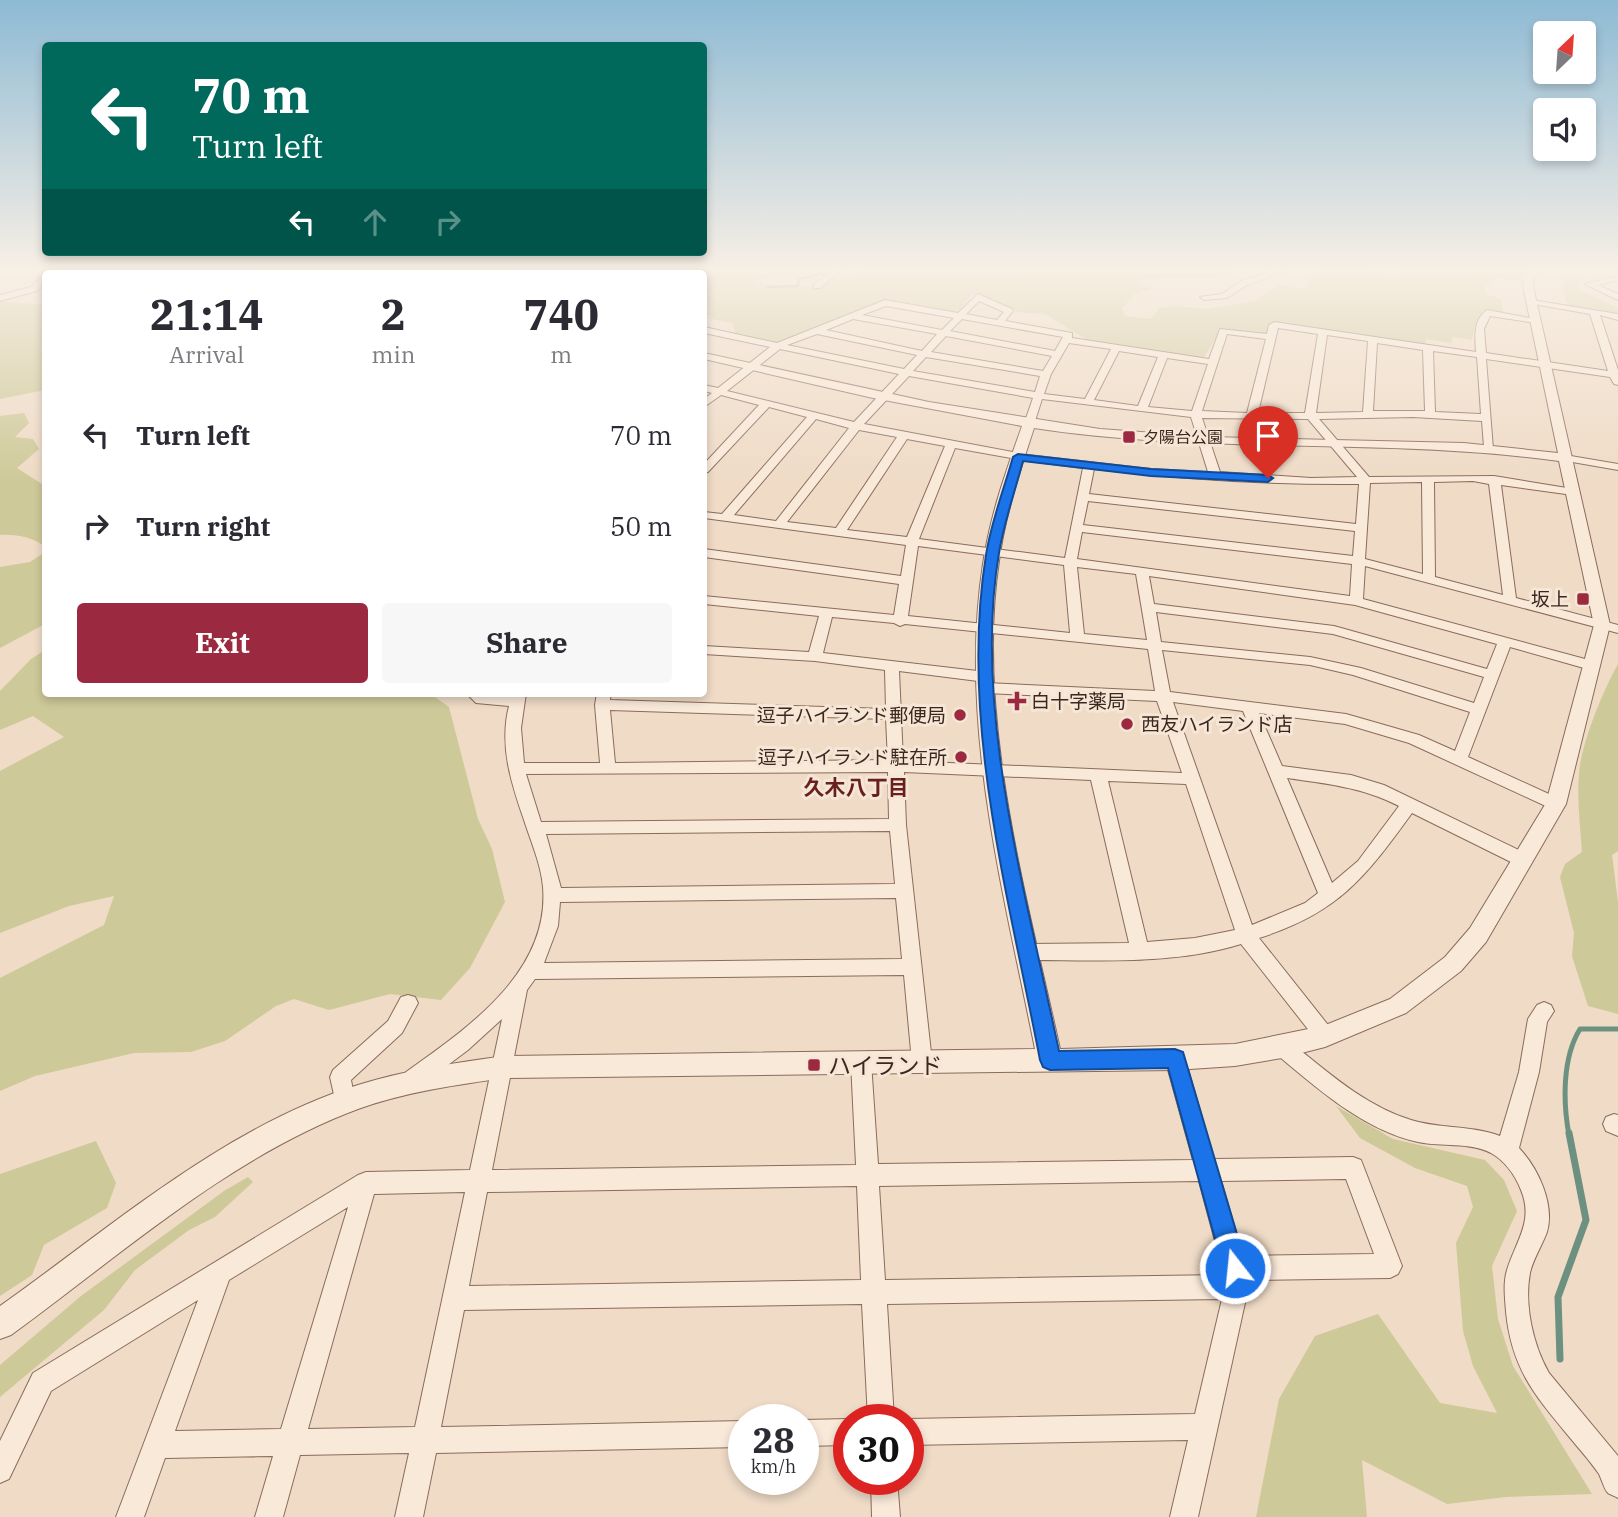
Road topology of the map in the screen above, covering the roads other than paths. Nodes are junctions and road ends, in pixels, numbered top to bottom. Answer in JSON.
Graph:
{"nodes":[{"id":1,"x":1066,"y":340,"type":"edge"},
{"id":2,"x":1373,"y":340,"type":"edge"},
{"id":3,"x":754,"y":341,"type":"edge"},
{"id":4,"x":792,"y":341,"type":"edge"},
{"id":5,"x":863,"y":341,"type":"edge"},
{"id":6,"x":937,"y":341,"type":"edge"},
{"id":7,"x":977,"y":341,"type":"edge"},
{"id":8,"x":1071,"y":341,"type":"edge"},
{"id":9,"x":1220,"y":341,"type":"edge"},
{"id":10,"x":1269,"y":341,"type":"edge"},
{"id":11,"x":1322,"y":341,"type":"edge"},
{"id":12,"x":1379,"y":341,"type":"edge"},
{"id":13,"x":1479,"y":341,"type":"edge"},
{"id":14,"x":1540,"y":341,"type":"edge"},
{"id":15,"x":1604,"y":341,"type":"edge"},
{"id":16,"x":778,"y":346,"type":"junction"},
{"id":17,"x":1115,"y":348,"type":"junction"},
{"id":18,"x":1429,"y":348,"type":"junction"},
{"id":19,"x":925,"y":354,"type":"junction"},
{"id":20,"x":1058,"y":354,"type":"junction"},
{"id":21,"x":1164,"y":355,"type":"junction"},
{"id":22,"x":1480,"y":356,"type":"junction"},
{"id":23,"x":707,"y":357,"type":"edge"},
{"id":24,"x":1213,"y":362,"type":"junction"},
{"id":25,"x":1545,"y":365,"type":"junction"},
{"id":26,"x":751,"y":367,"type":"junction"},
{"id":27,"x":905,"y":374,"type":"junction"},
{"id":28,"x":1046,"y":374,"type":"junction"},
{"id":29,"x":1616,"y":375,"type":"edge"},
{"id":30,"x":1618,"y":386,"type":"edge"},
{"id":31,"x":707,"y":389,"type":"edge"},
{"id":32,"x":718,"y":392,"type":"junction"},
{"id":33,"x":882,"y":398,"type":"junction"},
{"id":34,"x":1037,"y":398,"type":"junction"},
{"id":35,"x":707,"y":401,"type":"edge"},
{"id":36,"x":1088,"y":403,"type":"junction"},
{"id":37,"x":766,"y":404,"type":"junction"},
{"id":38,"x":1142,"y":409,"type":"junction"},
{"id":39,"x":1430,"y":413,"type":"junction"},
{"id":40,"x":1368,"y":414,"type":"junction"},
{"id":41,"x":1196,"y":415,"type":"junction"},
{"id":42,"x":1252,"y":415,"type":"junction"},
{"id":43,"x":1310,"y":415,"type":"junction"},
{"id":44,"x":813,"y":416,"type":"junction"},
{"id":45,"x":1486,"y":418,"type":"junction"},
{"id":46,"x":1030,"y":424,"type":"junction"},
{"id":47,"x":856,"y":426,"type":"junction"},
{"id":48,"x":903,"y":436,"type":"junction"},
{"id":49,"x":1204,"y":441,"type":"junction"},
{"id":50,"x":951,"y":445,"type":"junction"},
{"id":51,"x":1336,"y":445,"type":"junction"},
{"id":52,"x":1489,"y":446,"type":"junction"},
{"id":53,"x":1018,"y":457,"type":"junction"},
{"id":54,"x":1566,"y":458,"type":"junction"},
{"id":55,"x":1089,"y":465,"type":"junction"},
{"id":56,"x":707,"y":466,"type":"edge"},
{"id":57,"x":1618,"y":467,"type":"edge"},
{"id":58,"x":1215,"y":476,"type":"junction"},
{"id":59,"x":1427,"y":478,"type":"junction"},
{"id":60,"x":1365,"y":480,"type":"junction"},
{"id":61,"x":1494,"y":480,"type":"junction"},
{"id":62,"x":1573,"y":492,"type":"junction"},
{"id":63,"x":1083,"y":497,"type":"junction"},
{"id":64,"x":707,"y":515,"type":"edge"},
{"id":65,"x":725,"y":517,"type":"junction"},
{"id":66,"x":779,"y":525,"type":"junction"},
{"id":67,"x":1077,"y":528,"type":"junction"},
{"id":68,"x":1362,"y":528,"type":"junction"},
{"id":69,"x":839,"y":533,"type":"junction"},
{"id":70,"x":911,"y":543,"type":"junction"},
{"id":71,"x":707,"y":553,"type":"edge"},
{"id":72,"x":992,"y":554,"type":"junction"},
{"id":73,"x":1360,"y":561,"type":"junction"},
{"id":74,"x":1070,"y":563,"type":"junction"},
{"id":75,"x":1142,"y":572,"type":"junction"},
{"id":76,"x":1429,"y":579,"type":"junction"},
{"id":77,"x":906,"y":581,"type":"junction"},
{"id":78,"x":707,"y":600,"type":"edge"},
{"id":79,"x":1510,"y":600,"type":"junction"},
{"id":80,"x":1356,"y":601,"type":"junction"},
{"id":81,"x":1147,"y":607,"type":"junction"},
{"id":82,"x":826,"y":614,"type":"junction"},
{"id":83,"x":900,"y":622,"type":"junction"},
{"id":84,"x":1610,"y":627,"type":"edge"},
{"id":85,"x":986,"y":631,"type":"junction"},
{"id":86,"x":1077,"y":638,"type":"junction"},
{"id":87,"x":1505,"y":641,"type":"junction"},
{"id":88,"x":1153,"y":643,"type":"junction"},
{"id":89,"x":707,"y":650,"type":"edge"},
{"id":90,"x":815,"y":657,"type":"junction"},
{"id":91,"x":1591,"y":665,"type":"junction"},
{"id":92,"x":892,"y":666,"type":"junction"},
{"id":93,"x":1492,"y":674,"type":"junction"},
{"id":94,"x":986,"y":682,"type":"junction"},
{"id":95,"x":1163,"y":696,"type":"junction"},
{"id":96,"x":478,"y":697,"type":"edge"},
{"id":97,"x":518,"y":697,"type":"edge"},
{"id":98,"x":603,"y":699,"type":"edge"},
{"id":99,"x":1249,"y":707,"type":"junction"},
{"id":100,"x":1479,"y":710,"type":"junction"},
{"id":101,"x":892,"y":715,"type":"junction"},
{"id":102,"x":1460,"y":759,"type":"junction"},
{"id":103,"x":894,"y":766,"type":"junction"},
{"id":104,"x":608,"y":768,"type":"junction"},
{"id":105,"x":515,"y":769,"type":"junction"},
{"id":106,"x":993,"y":769,"type":"junction"},
{"id":107,"x":1276,"y":771,"type":"junction"},
{"id":108,"x":1098,"y":774,"type":"junction"},
{"id":109,"x":1193,"y":779,"type":"junction"},
{"id":110,"x":1410,"y":804,"type":"junction"},
{"id":111,"x":1556,"y":804,"type":"junction"},
{"id":112,"x":898,"y":825,"type":"junction"},
{"id":113,"x":535,"y":828,"type":"junction"},
{"id":114,"x":1523,"y":860,"type":"junction"},
{"id":115,"x":904,"y":891,"type":"junction"},
{"id":116,"x":552,"y":895,"type":"junction"},
{"id":117,"x":1329,"y":897,"type":"junction"},
{"id":118,"x":1247,"y":937,"type":"junction"},
{"id":119,"x":1140,"y":951,"type":"junction"},
{"id":120,"x":1028,"y":952,"type":"junction"},
{"id":121,"x":911,"y":967,"type":"junction"},
{"id":122,"x":530,"y":971,"type":"junction"},
{"id":123,"x":518,"y":990,"type":"junction"},
{"id":124,"x":408,"y":1003,"type":"dead end"},
{"id":125,"x":1544,"y":1011,"type":"dead end"},
{"id":126,"x":1325,"y":1036,"type":"junction"},
{"id":127,"x":1282,"y":1047,"type":"junction"},
{"id":128,"x":1175,"y":1059,"type":"junction"},
{"id":129,"x":1050,"y":1060,"type":"junction"},
{"id":130,"x":861,"y":1062,"type":"junction"},
{"id":131,"x":922,"y":1062,"type":"junction"},
{"id":132,"x":504,"y":1067,"type":"junction"},
{"id":133,"x":413,"y":1079,"type":"junction"},
{"id":134,"x":344,"y":1101,"type":"junction"},
{"id":135,"x":1507,"y":1151,"type":"junction"},
{"id":136,"x":1207,"y":1169,"type":"junction"},
{"id":137,"x":868,"y":1174,"type":"junction"},
{"id":138,"x":480,"y":1180,"type":"junction"},
{"id":139,"x":366,"y":1183,"type":"junction"},
{"id":140,"x":221,"y":1271,"type":"junction"},
{"id":141,"x":1236,"y":1277,"type":"junction"},
{"id":142,"x":873,"y":1292,"type":"junction"},
{"id":143,"x":455,"y":1298,"type":"junction"},
{"id":144,"x":0,"y":1324,"type":"edge"},
{"id":145,"x":880,"y":1404,"type":"edge"},
{"id":146,"x":1205,"y":1427,"type":"junction"},
{"id":147,"x":924,"y":1432,"type":"edge"},
{"id":148,"x":728,"y":1434,"type":"edge"},
{"id":149,"x":425,"y":1439,"type":"junction"},
{"id":150,"x":290,"y":1443,"type":"junction"},
{"id":151,"x":156,"y":1445,"type":"junction"},
{"id":152,"x":0,"y":1470,"type":"edge"},
{"id":153,"x":1618,"y":1484,"type":"edge"},
{"id":154,"x":885,"y":1495,"type":"edge"},
{"id":155,"x":130,"y":1517,"type":"edge"},
{"id":156,"x":269,"y":1517,"type":"edge"},
{"id":157,"x":409,"y":1517,"type":"edge"},
{"id":158,"x":886,"y":1517,"type":"edge"},
{"id":159,"x":1184,"y":1517,"type":"edge"}],
"edges":[{"from":1,"to":20,"type":"street"},
{"from":2,"to":40,"type":"street"},
{"from":3,"to":16,"type":"street"},
{"from":4,"to":16,"type":"street"},
{"from":5,"to":19,"type":"street"},
{"from":6,"to":19,"type":"street"},
{"from":7,"to":20,"type":"street"},
{"from":8,"to":17,"type":"street"},
{"from":9,"to":24,"type":"street"},
{"from":10,"to":42,"type":"street"},
{"from":11,"to":43,"type":"street"},
{"from":12,"to":18,"type":"street"},
{"from":13,"to":22,"type":"street"},
{"from":14,"to":25,"type":"street"},
{"from":15,"to":29,"type":"street"},
{"from":16,"to":26,"type":"street"},
{"from":16,"to":27,"type":"street"},
{"from":17,"to":21,"type":"street"},
{"from":17,"to":36,"type":"street"},
{"from":18,"to":22,"type":"street"},
{"from":18,"to":39,"type":"street"},
{"from":19,"to":27,"type":"street"},
{"from":19,"to":28,"type":"street"},
{"from":20,"to":28,"type":"street"},
{"from":21,"to":24,"type":"street"},
{"from":21,"to":38,"type":"street"},
{"from":22,"to":25,"type":"street"},
{"from":22,"to":45,"type":"street"},
{"from":23,"to":26,"type":"street"},
{"from":24,"to":41,"type":"street"},
{"from":25,"to":29,"type":"street"},
{"from":25,"to":54,"type":"street"},
{"from":26,"to":32,"type":"street"},
{"from":26,"to":33,"type":"street"},
{"from":27,"to":33,"type":"street"},
{"from":27,"to":34,"type":"street"},
{"from":28,"to":34,"type":"street"},
{"from":29,"to":30,"type":"street"},
{"from":31,"to":32,"type":"street"},
{"from":32,"to":35,"type":"street"},
{"from":32,"to":37,"type":"street"},
{"from":33,"to":46,"type":"street"},
{"from":33,"to":47,"type":"street"},
{"from":34,"to":36,"type":"street"},
{"from":34,"to":46,"type":"street"},
{"from":36,"to":38,"type":"street"},
{"from":37,"to":44,"type":"street"},
{"from":37,"to":56,"type":"street"},
{"from":38,"to":41,"type":"street"},
{"from":39,"to":40,"type":"street"},
{"from":39,"to":45,"type":"street"},
{"from":40,"to":43,"type":"street"},
{"from":41,"to":42,"type":"street"},
{"from":41,"to":49,"type":"street"},
{"from":42,"to":43,"type":"street"},
{"from":43,"to":51,"type":"street"},
{"from":44,"to":47,"type":"street"},
{"from":44,"to":65,"type":"street"},
{"from":45,"to":52,"type":"street"},
{"from":46,"to":49,"type":"street"},
{"from":46,"to":53,"type":"street"},
{"from":47,"to":48,"type":"street"},
{"from":47,"to":66,"type":"street"},
{"from":48,"to":50,"type":"street"},
{"from":48,"to":69,"type":"street"},
{"from":49,"to":51,"type":"street"},
{"from":49,"to":58,"type":"street"},
{"from":50,"to":53,"type":"street"},
{"from":50,"to":70,"type":"street"},
{"from":51,"to":52,"type":"street"},
{"from":51,"to":60,"type":"street"},
{"from":52,"to":54,"type":"street"},
{"from":53,"to":55,"type":"street"},
{"from":53,"to":72,"type":"street"},
{"from":54,"to":57,"type":"street"},
{"from":54,"to":62,"type":"street"},
{"from":55,"to":58,"type":"street"},
{"from":55,"to":63,"type":"street"},
{"from":58,"to":60,"type":"street"},
{"from":59,"to":60,"type":"street"},
{"from":59,"to":61,"type":"street"},
{"from":59,"to":76,"type":"street"},
{"from":60,"to":68,"type":"street"},
{"from":61,"to":62,"type":"street"},
{"from":61,"to":79,"type":"street"},
{"from":62,"to":84,"type":"street"},
{"from":63,"to":67,"type":"street"},
{"from":63,"to":68,"type":"street"},
{"from":64,"to":65,"type":"street"},
{"from":65,"to":66,"type":"street"},
{"from":66,"to":69,"type":"street"},
{"from":67,"to":73,"type":"street"},
{"from":67,"to":74,"type":"street"},
{"from":68,"to":73,"type":"street"},
{"from":69,"to":70,"type":"street"},
{"from":70,"to":72,"type":"street"},
{"from":70,"to":77,"type":"street"},
{"from":71,"to":77,"type":"street"},
{"from":72,"to":74,"type":"street"},
{"from":72,"to":85,"type":"street"},
{"from":73,"to":76,"type":"street"},
{"from":73,"to":80,"type":"street"},
{"from":74,"to":75,"type":"street"},
{"from":74,"to":86,"type":"street"},
{"from":75,"to":80,"type":"street"},
{"from":75,"to":81,"type":"street"},
{"from":76,"to":79,"type":"street"},
{"from":77,"to":83,"type":"street"},
{"from":78,"to":82,"type":"street"},
{"from":79,"to":84,"type":"street"},
{"from":80,"to":87,"type":"street"},
{"from":81,"to":88,"type":"street"},
{"from":81,"to":93,"type":"street"},
{"from":82,"to":83,"type":"street"},
{"from":82,"to":90,"type":"street"},
{"from":83,"to":85,"type":"street"},
{"from":84,"to":91,"type":"street"},
{"from":85,"to":86,"type":"street"},
{"from":85,"to":94,"type":"street"},
{"from":86,"to":88,"type":"street"},
{"from":87,"to":91,"type":"street"},
{"from":87,"to":93,"type":"street"},
{"from":88,"to":95,"type":"street"},
{"from":88,"to":100,"type":"street"},
{"from":89,"to":90,"type":"street"},
{"from":90,"to":92,"type":"street"},
{"from":91,"to":111,"type":"street"},
{"from":92,"to":94,"type":"street"},
{"from":92,"to":101,"type":"street"},
{"from":93,"to":100,"type":"street"},
{"from":94,"to":95,"type":"street"},
{"from":94,"to":106,"type":"street"},
{"from":95,"to":99,"type":"street"},
{"from":95,"to":109,"type":"street"},
{"from":96,"to":97,"type":"street"},
{"from":97,"to":105,"type":"street"},
{"from":98,"to":101,"type":"street"},
{"from":98,"to":104,"type":"street"},
{"from":99,"to":102,"type":"street"},
{"from":99,"to":107,"type":"street"},
{"from":100,"to":102,"type":"street"},
{"from":101,"to":103,"type":"street"},
{"from":102,"to":111,"type":"street"},
{"from":103,"to":104,"type":"street"},
{"from":103,"to":106,"type":"street"},
{"from":103,"to":112,"type":"street"},
{"from":104,"to":105,"type":"street"},
{"from":105,"to":113,"type":"street"},
{"from":106,"to":108,"type":"street"},
{"from":106,"to":120,"type":"street"},
{"from":107,"to":110,"type":"street"},
{"from":107,"to":117,"type":"street"},
{"from":108,"to":109,"type":"street"},
{"from":108,"to":119,"type":"street"},
{"from":109,"to":118,"type":"street"},
{"from":110,"to":114,"type":"street"},
{"from":110,"to":117,"type":"street"},
{"from":111,"to":114,"type":"street"},
{"from":112,"to":113,"type":"street"},
{"from":112,"to":115,"type":"street"},
{"from":113,"to":116,"type":"street"},
{"from":114,"to":126,"type":"street"},
{"from":115,"to":116,"type":"street"},
{"from":115,"to":121,"type":"street"},
{"from":116,"to":122,"type":"street"},
{"from":117,"to":118,"type":"street"},
{"from":118,"to":119,"type":"street"},
{"from":118,"to":126,"type":"street"},
{"from":119,"to":120,"type":"street"},
{"from":120,"to":129,"type":"street"},
{"from":121,"to":122,"type":"street"},
{"from":121,"to":131,"type":"street"},
{"from":122,"to":123,"type":"street"},
{"from":123,"to":132,"type":"street"},
{"from":123,"to":133,"type":"street"},
{"from":124,"to":134,"type":"street"},
{"from":125,"to":135,"type":"street"},
{"from":126,"to":127,"type":"street"},
{"from":127,"to":128,"type":"street"},
{"from":127,"to":135,"type":"street"},
{"from":128,"to":129,"type":"street"},
{"from":128,"to":136,"type":"street"},
{"from":129,"to":131,"type":"street"},
{"from":130,"to":131,"type":"street"},
{"from":130,"to":132,"type":"street"},
{"from":130,"to":137,"type":"street"},
{"from":132,"to":133,"type":"street"},
{"from":132,"to":138,"type":"street"},
{"from":133,"to":134,"type":"street"},
{"from":134,"to":144,"type":"street"},
{"from":135,"to":153,"type":"street"},
{"from":136,"to":137,"type":"street"},
{"from":136,"to":141,"type":"street"},
{"from":136,"to":141,"type":"street"},
{"from":137,"to":138,"type":"street"},
{"from":137,"to":142,"type":"street"},
{"from":138,"to":139,"type":"street"},
{"from":138,"to":143,"type":"street"},
{"from":139,"to":140,"type":"street"},
{"from":139,"to":150,"type":"street"},
{"from":140,"to":151,"type":"street"},
{"from":140,"to":152,"type":"street"},
{"from":141,"to":142,"type":"street"},
{"from":141,"to":146,"type":"street"},
{"from":142,"to":143,"type":"street"},
{"from":142,"to":145,"type":"street"},
{"from":143,"to":149,"type":"street"},
{"from":146,"to":147,"type":"street"},
{"from":146,"to":159,"type":"street"},
{"from":148,"to":149,"type":"street"},
{"from":149,"to":150,"type":"street"},
{"from":149,"to":157,"type":"street"},
{"from":150,"to":151,"type":"street"},
{"from":150,"to":156,"type":"street"},
{"from":151,"to":155,"type":"street"},
{"from":154,"to":158,"type":"street"}]}
